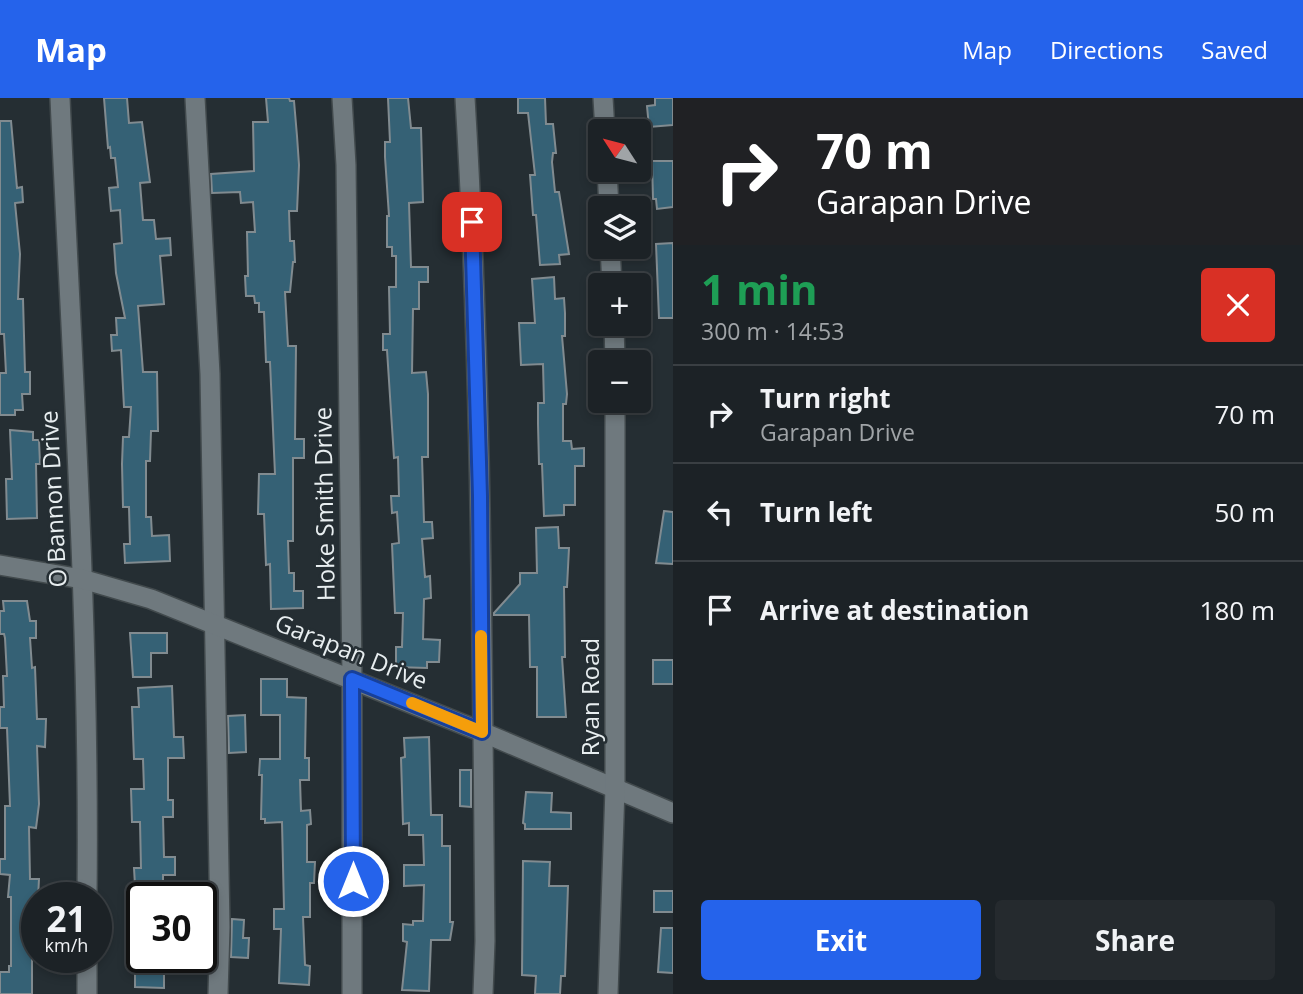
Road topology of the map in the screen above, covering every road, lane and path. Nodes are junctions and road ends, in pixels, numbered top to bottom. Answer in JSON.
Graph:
{"nodes":[{"id":1,"x":60,"y":98,"type":"edge"},
{"id":2,"x":195,"y":98,"type":"edge"},
{"id":3,"x":342,"y":98,"type":"edge"},
{"id":4,"x":465,"y":98,"type":"edge"},
{"id":5,"x":603,"y":98,"type":"edge"},
{"id":6,"x":604,"y":119,"type":"edge"},
{"id":7,"x":615,"y":413,"type":"edge"},
{"id":8,"x":0,"y":565,"type":"edge"},
{"id":9,"x":82,"y":579,"type":"junction"},
{"id":10,"x":214,"y":623,"type":"junction"},
{"id":11,"x":352,"y":679,"type":"junction"},
{"id":12,"x":482,"y":732,"type":"junction"},
{"id":13,"x":615,"y":788,"type":"junction"},
{"id":14,"x":673,"y":813,"type":"edge"},
{"id":15,"x":88,"y":882,"type":"edge"},
{"id":16,"x":87,"y":973,"type":"edge"},
{"id":17,"x":86,"y":994,"type":"edge"},
{"id":18,"x":218,"y":994,"type":"edge"},
{"id":19,"x":352,"y":994,"type":"edge"},
{"id":20,"x":484,"y":994,"type":"edge"},
{"id":21,"x":608,"y":994,"type":"edge"}],
"edges":[{"from":1,"to":9,"type":"street","name":"O Bannon Drive"},
{"from":2,"to":10,"type":"street"},
{"from":3,"to":11,"type":"street","name":"Hoke Smith Drive"},
{"from":4,"to":12,"type":"street"},
{"from":5,"to":6,"type":"street"},
{"from":7,"to":13,"type":"street","name":"Ryan Road"},
{"from":8,"to":9,"type":"street","name":"Garapan Drive"},
{"from":9,"to":10,"type":"street","name":"Garapan Drive"},
{"from":9,"to":15,"type":"street","name":"O Bannon Drive"},
{"from":10,"to":11,"type":"street","name":"Garapan Drive"},
{"from":10,"to":18,"type":"street"},
{"from":11,"to":12,"type":"street","name":"Garapan Drive"},
{"from":11,"to":19,"type":"street","name":"Hoke Smith Drive"},
{"from":12,"to":13,"type":"street","name":"Garapan Drive"},
{"from":12,"to":20,"type":"street"},
{"from":13,"to":14,"type":"street","name":"Garapan Drive"},
{"from":13,"to":21,"type":"street","name":"Ryan Road"},
{"from":16,"to":17,"type":"street"}]}
